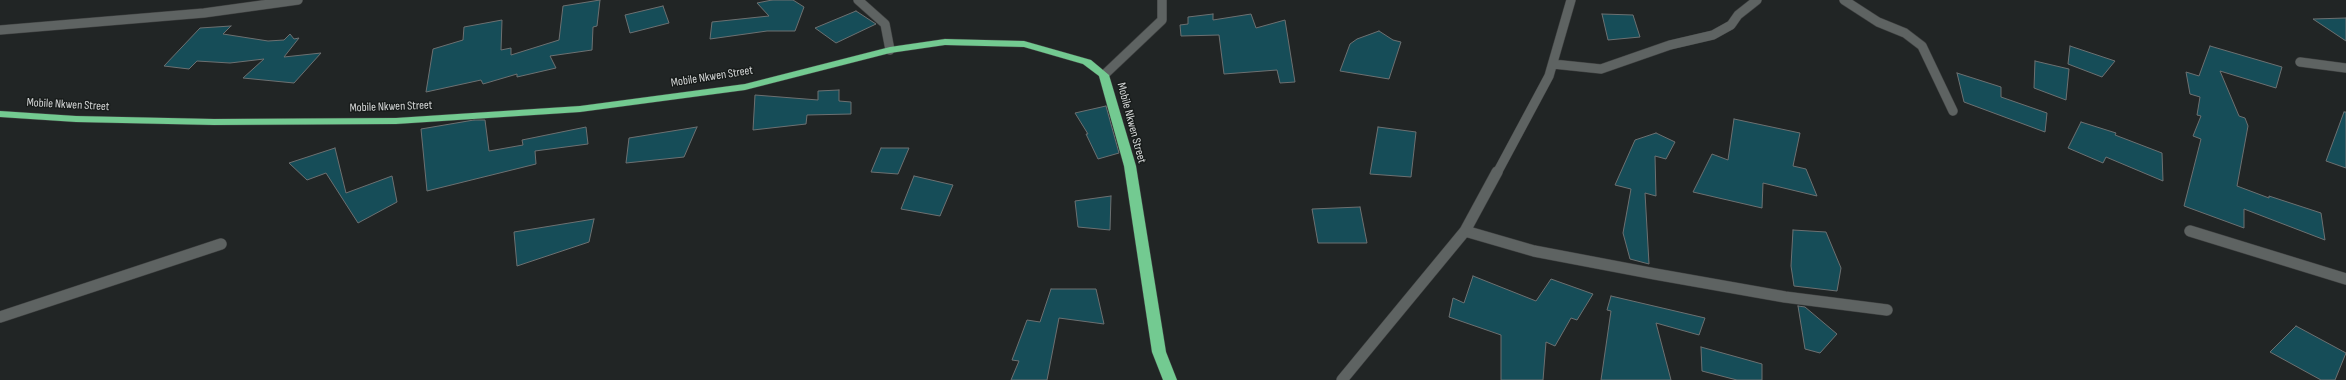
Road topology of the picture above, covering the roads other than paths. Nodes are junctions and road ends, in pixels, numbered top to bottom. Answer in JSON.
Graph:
{"nodes":[{"id":1,"x":298,"y":0,"type":"edge"},
{"id":2,"x":858,"y":0,"type":"edge"},
{"id":3,"x":1162,"y":0,"type":"edge"},
{"id":4,"x":1571,"y":0,"type":"edge"},
{"id":5,"x":1757,"y":0,"type":"edge"},
{"id":6,"x":1844,"y":0,"type":"edge"},
{"id":7,"x":0,"y":30,"type":"edge"},
{"id":8,"x":890,"y":50,"type":"junction"},
{"id":9,"x":2300,"y":62,"type":"dead end"},
{"id":10,"x":1553,"y":64,"type":"junction"},
{"id":11,"x":2346,"y":68,"type":"edge"},
{"id":12,"x":1104,"y":75,"type":"junction"},
{"id":13,"x":1953,"y":111,"type":"dead end"},
{"id":14,"x":0,"y":114,"type":"edge"},
{"id":15,"x":1466,"y":231,"type":"junction"},
{"id":16,"x":2190,"y":231,"type":"dead end"},
{"id":17,"x":221,"y":244,"type":"dead end"},
{"id":18,"x":2346,"y":279,"type":"edge"},
{"id":19,"x":1887,"y":310,"type":"dead end"},
{"id":20,"x":0,"y":316,"type":"edge"},
{"id":21,"x":1170,"y":380,"type":"edge"},
{"id":22,"x":1342,"y":380,"type":"edge"}],
"edges":[{"from":1,"to":7,"type":"street"},
{"from":2,"to":8,"type":"street"},
{"from":3,"to":12,"type":"street"},
{"from":4,"to":10,"type":"street"},
{"from":5,"to":10,"type":"street"},
{"from":6,"to":13,"type":"street"},
{"from":8,"to":12,"type":"highway","name":"Mobile Nkwen Street"},
{"from":8,"to":14,"type":"highway","name":"Mobile Nkwen Street"},
{"from":9,"to":11,"type":"street"},
{"from":10,"to":15,"type":"street"},
{"from":12,"to":21,"type":"highway","name":"Mobile Nkwen Street"},
{"from":15,"to":19,"type":"street"},
{"from":15,"to":22,"type":"street"},
{"from":16,"to":18,"type":"street"},
{"from":17,"to":20,"type":"street"}]}
